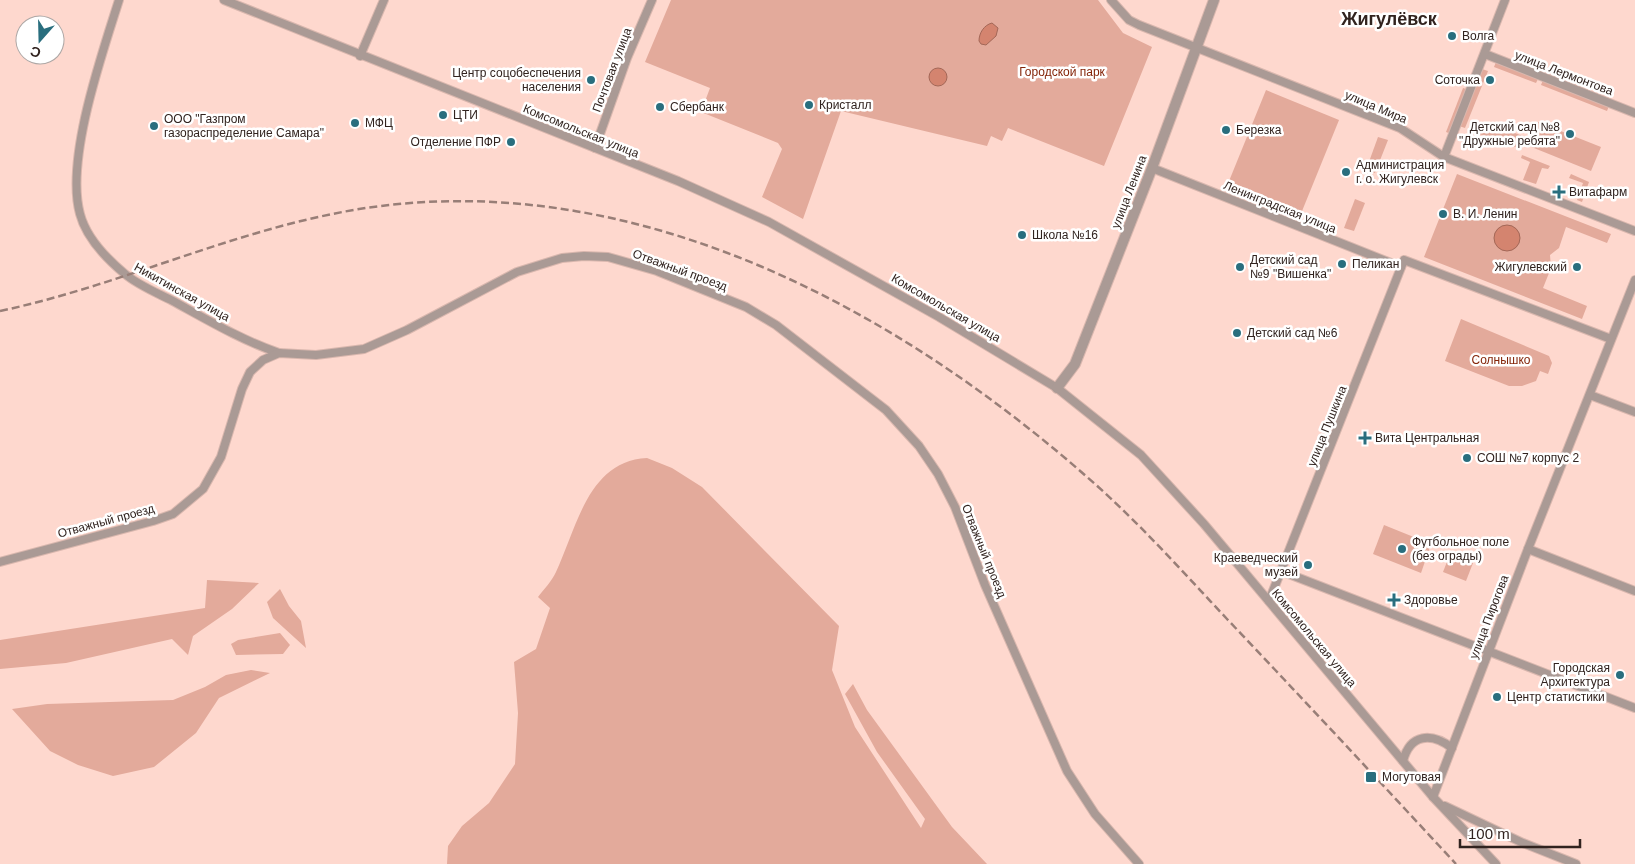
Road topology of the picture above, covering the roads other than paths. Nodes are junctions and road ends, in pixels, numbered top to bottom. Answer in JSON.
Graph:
{"nodes":[{"id":1,"x":119,"y":0,"type":"edge"},
{"id":2,"x":224,"y":0,"type":"edge"},
{"id":3,"x":384,"y":0,"type":"edge"},
{"id":4,"x":652,"y":0,"type":"edge"},
{"id":5,"x":1112,"y":0,"type":"edge"},
{"id":6,"x":1214,"y":0,"type":"edge"},
{"id":7,"x":1505,"y":0,"type":"edge"},
{"id":8,"x":1196,"y":47,"type":"junction"},
{"id":9,"x":1485,"y":54,"type":"junction"},
{"id":10,"x":360,"y":56,"type":"junction"},
{"id":11,"x":1635,"y":113,"type":"edge"},
{"id":12,"x":595,"y":148,"type":"junction"},
{"id":13,"x":1444,"y":157,"type":"junction"},
{"id":14,"x":1152,"y":168,"type":"junction"},
{"id":15,"x":1635,"y":231,"type":"edge"},
{"id":16,"x":1402,"y":264,"type":"junction"},
{"id":17,"x":1635,"y":280,"type":"edge"},
{"id":18,"x":1632,"y":294,"type":"edge"},
{"id":19,"x":1611,"y":340,"type":"junction"},
{"id":20,"x":279,"y":353,"type":"junction"},
{"id":21,"x":1057,"y":388,"type":"junction"},
{"id":22,"x":1590,"y":395,"type":"junction"},
{"id":23,"x":1635,"y":412,"type":"edge"},
{"id":24,"x":1528,"y":549,"type":"junction"},
{"id":25,"x":0,"y":562,"type":"edge"},
{"id":26,"x":1281,"y":571,"type":"junction"},
{"id":27,"x":1635,"y":591,"type":"edge"},
{"id":28,"x":1269,"y":601,"type":"junction"},
{"id":29,"x":1488,"y":651,"type":"junction"},
{"id":30,"x":1635,"y":708,"type":"edge"},
{"id":31,"x":1452,"y":748,"type":"junction"},
{"id":32,"x":1403,"y":761,"type":"junction"},
{"id":33,"x":1434,"y":797,"type":"junction"},
{"id":34,"x":1440,"y":803,"type":"junction"},
{"id":35,"x":1139,"y":864,"type":"edge"},
{"id":36,"x":1496,"y":864,"type":"edge"},
{"id":37,"x":1576,"y":864,"type":"edge"}],
"edges":[{"from":1,"to":20,"type":"street","name":"Никитинская улица"},
{"from":2,"to":10,"type":"street","name":"Комсомольская улица"},
{"from":3,"to":10,"type":"street"},
{"from":4,"to":12,"type":"street","name":"Почтовая улица"},
{"from":5,"to":8,"type":"street","name":"улица Мира"},
{"from":6,"to":8,"type":"street","name":"улица Ленина"},
{"from":7,"to":9,"type":"street"},
{"from":8,"to":13,"type":"street","name":"улица Мира"},
{"from":8,"to":14,"type":"street","name":"улица Ленина"},
{"from":9,"to":11,"type":"street","name":"улица Лермонтова"},
{"from":9,"to":13,"type":"street"},
{"from":10,"to":12,"type":"street","name":"Комсомольская улица"},
{"from":12,"to":21,"type":"street","name":"Комсомольская улица"},
{"from":13,"to":15,"type":"street","name":"улица Мира"},
{"from":14,"to":16,"type":"street","name":"Ленинградская улица"},
{"from":14,"to":21,"type":"street","name":"улица Ленина"},
{"from":16,"to":19,"type":"street","name":"Ленинградская улица"},
{"from":16,"to":26,"type":"street","name":"улица Пушкина"},
{"from":17,"to":18,"type":"street","name":"улица Пирогова"},
{"from":18,"to":19,"type":"street","name":"улица Пирогова"},
{"from":19,"to":22,"type":"street","name":"улица Пирогова"},
{"from":20,"to":25,"type":"street","name":"Отважный проезд"},
{"from":20,"to":35,"type":"street","name":"Отважный проезд"},
{"from":21,"to":28,"type":"street","name":"Комсомольская улица"},
{"from":22,"to":23,"type":"street"},
{"from":22,"to":24,"type":"street","name":"улица Пирогова"},
{"from":24,"to":27,"type":"street"},
{"from":24,"to":29,"type":"street","name":"улица Пирогова"},
{"from":26,"to":28,"type":"street","name":"улица Пушкина"},
{"from":26,"to":29,"type":"street","name":"Комсомольская улица"},
{"from":28,"to":32,"type":"street","name":"Комсомольская улица"},
{"from":29,"to":30,"type":"street","name":"Комсомольская улица"},
{"from":29,"to":31,"type":"street","name":"улица Пирогова"},
{"from":31,"to":32,"type":"street"},
{"from":31,"to":33,"type":"street","name":"улица Пирогова"},
{"from":32,"to":33,"type":"street","name":"Комсомольская улица"},
{"from":33,"to":34,"type":"street","name":"Комсомольская улица"},
{"from":34,"to":36,"type":"street","name":"Комсомольская улица"},
{"from":34,"to":37,"type":"street"}]}
